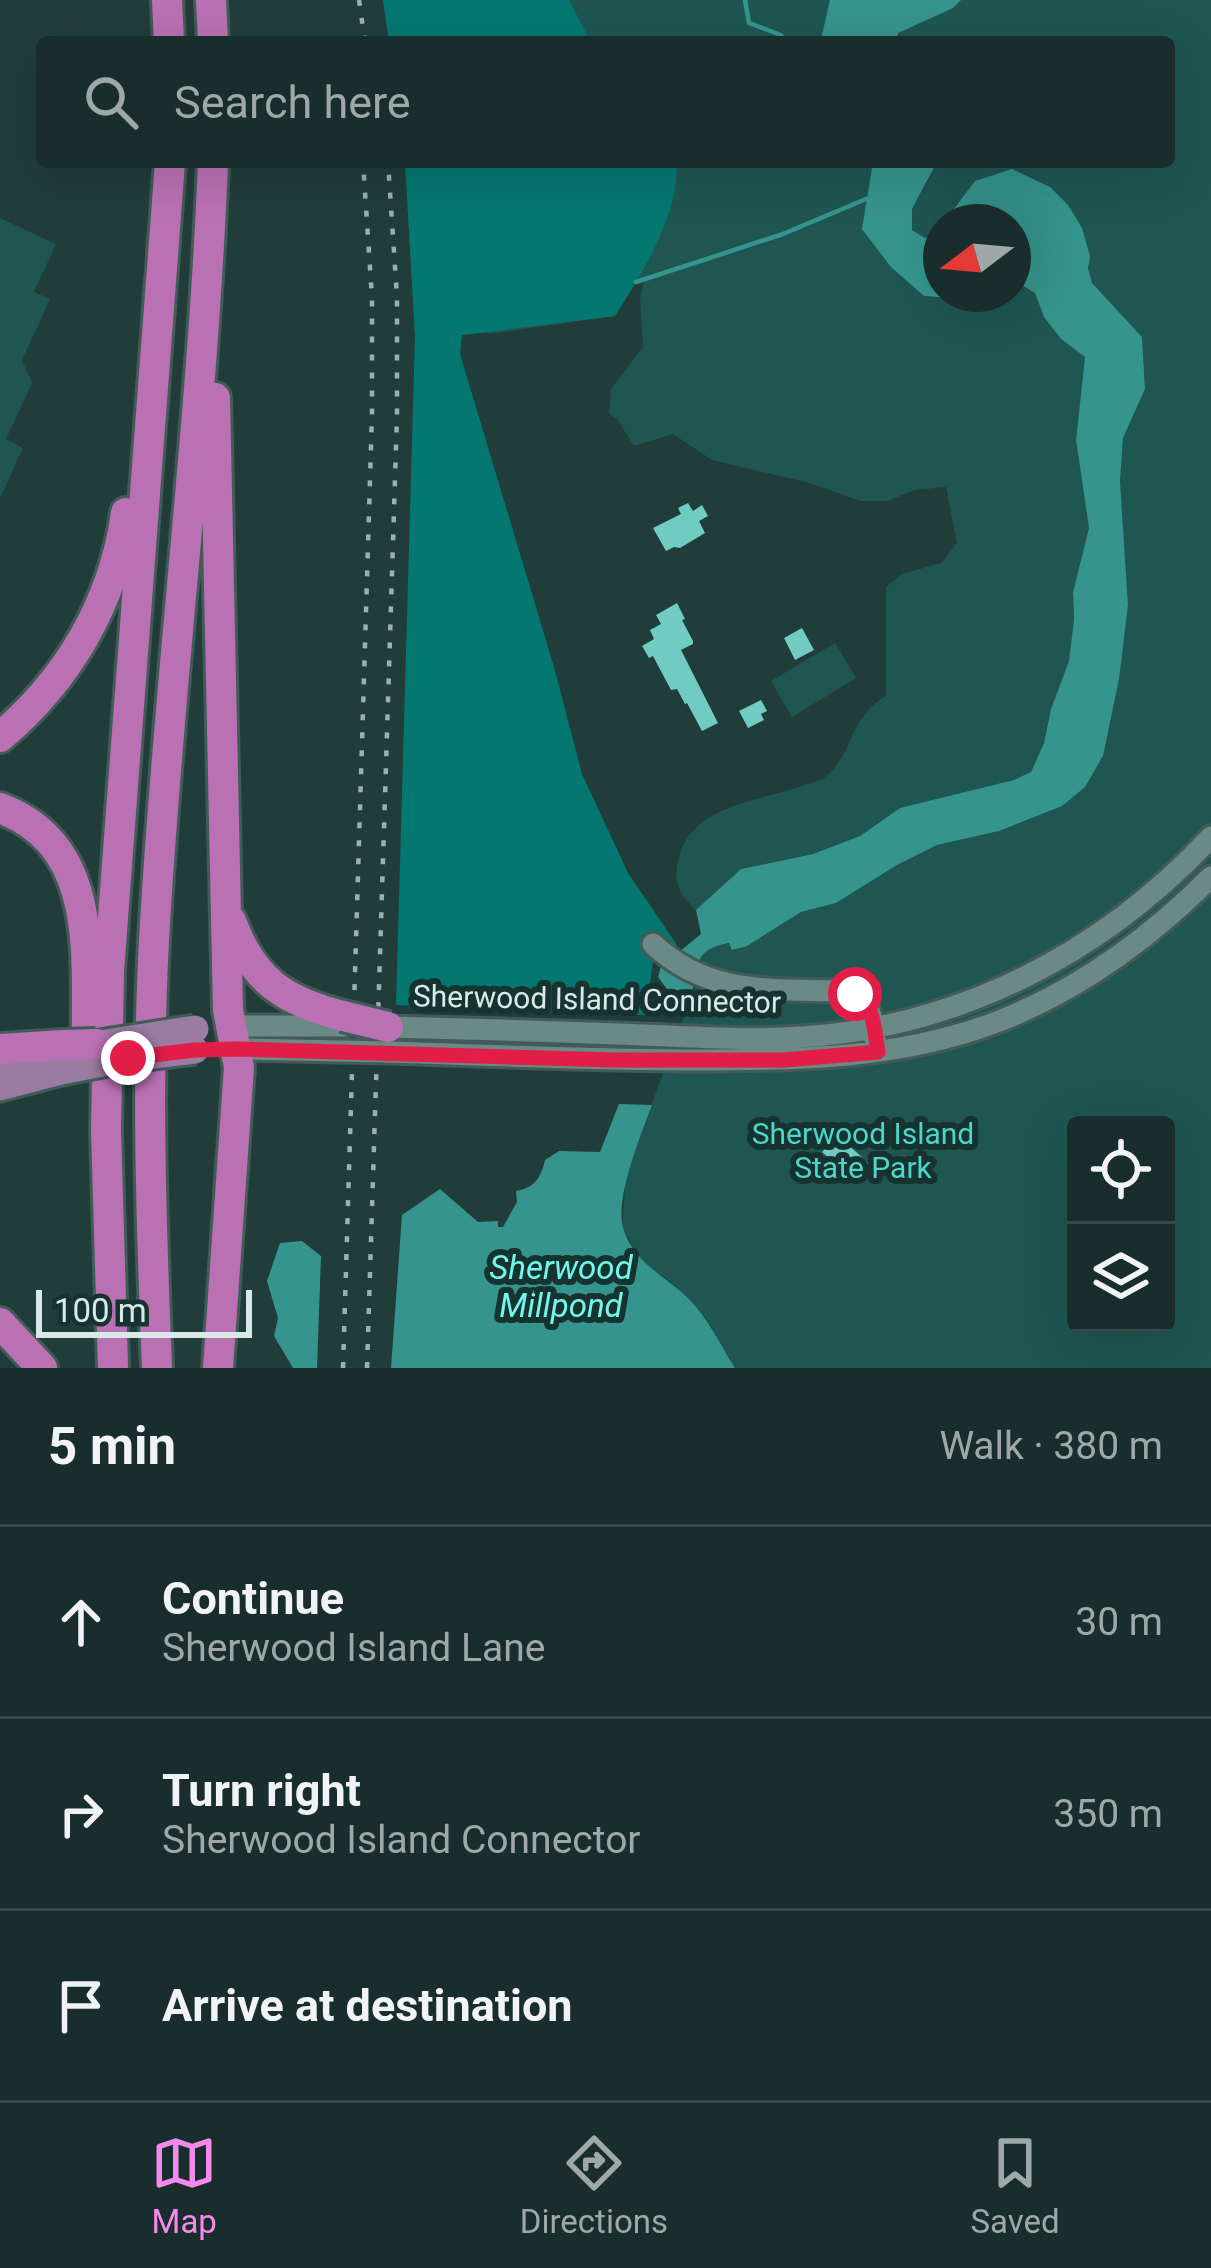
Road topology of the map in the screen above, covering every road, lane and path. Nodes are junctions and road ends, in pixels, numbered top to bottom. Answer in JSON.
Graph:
{"nodes":[{"id":1,"x":167,"y":0,"type":"edge"},
{"id":2,"x":211,"y":0,"type":"edge"},
{"id":3,"x":169,"y":36,"type":"edge"},
{"id":4,"x":213,"y":36,"type":"edge"},
{"id":5,"x":169,"y":168,"type":"edge"},
{"id":6,"x":170,"y":168,"type":"edge"},
{"id":7,"x":214,"y":168,"type":"edge"},
{"id":8,"x":214,"y":168,"type":"edge"},
{"id":9,"x":0,"y":737,"type":"edge"},
{"id":10,"x":0,"y":808,"type":"edge"},
{"id":11,"x":1211,"y":837,"type":"edge"},
{"id":12,"x":1211,"y":877,"type":"edge"},
{"id":13,"x":226,"y":906,"type":"junction"},
{"id":14,"x":653,"y":944,"type":"dead end"},
{"id":15,"x":343,"y":1021,"type":"junction"},
{"id":16,"x":873,"y":1028,"type":"junction"},
{"id":17,"x":234,"y":1038,"type":"junction"},
{"id":18,"x":195,"y":1040,"type":"junction"},
{"id":19,"x":388,"y":1040,"type":"junction"},
{"id":20,"x":96,"y":1043,"type":"joint"},
{"id":21,"x":0,"y":1049,"type":"edge"},
{"id":22,"x":878,"y":1052,"type":"junction"},
{"id":23,"x":63,"y":1056,"type":"junction"},
{"id":24,"x":0,"y":1067,"type":"edge"},
{"id":25,"x":0,"y":1088,"type":"edge"},
{"id":26,"x":110,"y":1288,"type":"junction"},
{"id":27,"x":0,"y":1323,"type":"edge"},
{"id":28,"x":42,"y":1368,"type":"edge"},
{"id":29,"x":113,"y":1368,"type":"edge"},
{"id":30,"x":157,"y":1368,"type":"edge"},
{"id":31,"x":218,"y":1368,"type":"edge"}],
"edges":[{"from":1,"to":3,"type":"highway"},
{"from":2,"to":4,"type":"highway"},
{"from":5,"to":9,"type":"highway"},
{"from":6,"to":26,"type":"highway"},
{"from":7,"to":13,"type":"highway"},
{"from":8,"to":30,"type":"highway"},
{"from":10,"to":26,"type":"highway"},
{"from":11,"to":16,"type":"street","name":"Sherwood Island Connector"},
{"from":12,"to":22,"type":"street","name":"Sherwood Island Connector"},
{"from":13,"to":15,"type":"highway"},
{"from":13,"to":17,"type":"highway"},
{"from":14,"to":16,"type":"street"},
{"from":15,"to":17,"type":"street","name":"Sherwood Island Connector"},
{"from":15,"to":19,"type":"highway","bridge":true},
{"from":16,"to":19,"type":"street","name":"Sherwood Island Connector"},
{"from":16,"to":22,"type":"street"},
{"from":17,"to":18,"type":"main road","name":"Sherwood Island Connector"},
{"from":17,"to":19,"type":"street","name":"Sherwood Island Connector","bridge":true},
{"from":17,"to":31,"type":"highway"},
{"from":18,"to":20,"type":"main road","name":"Sherwood Island Connector","bridge":true},
{"from":18,"to":23,"type":"main road","name":"Sherwood Island Connector","bridge":true},
{"from":19,"to":22,"type":"street","name":"Sherwood Island Connector"},
{"from":20,"to":23,"type":"highway","bridge":true},
{"from":21,"to":23,"type":"highway"},
{"from":23,"to":24,"type":"main road","name":"Sherwood Island Connector"},
{"from":23,"to":25,"type":"main road","name":"Sherwood Island Connector"},
{"from":26,"to":29,"type":"highway"},
{"from":27,"to":28,"type":"highway"}]}
